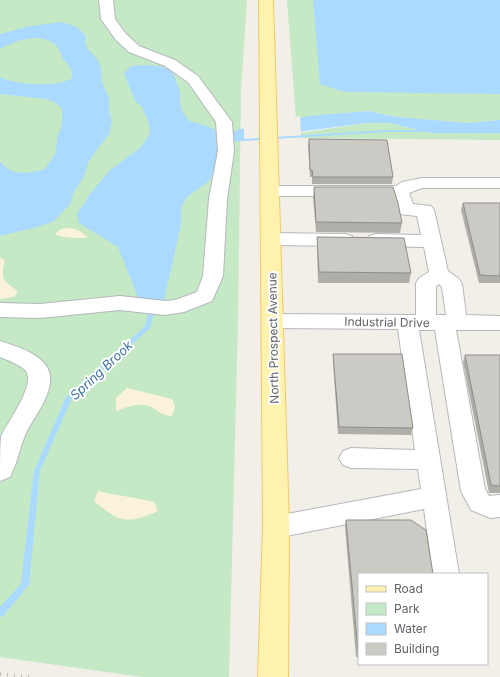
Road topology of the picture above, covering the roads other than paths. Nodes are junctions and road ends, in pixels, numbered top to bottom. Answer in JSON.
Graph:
{"nodes":[{"id":1,"x":106,"y":0,"type":"edge"},
{"id":2,"x":266,"y":0,"type":"edge"},
{"id":3,"x":500,"y":183,"type":"edge"},
{"id":4,"x":270,"y":191,"type":"junction"},
{"id":5,"x":400,"y":191,"type":"junction"},
{"id":6,"x":271,"y":239,"type":"junction"},
{"id":7,"x":432,"y":241,"type":"junction"},
{"id":8,"x":439,"y":274,"type":"junction"},
{"id":9,"x":0,"y":310,"type":"edge"},
{"id":10,"x":274,"y":320,"type":"junction"},
{"id":11,"x":434,"y":322,"type":"junction"},
{"id":12,"x":500,"y":323,"type":"edge"},
{"id":13,"x":0,"y":349,"type":"edge"},
{"id":14,"x":351,"y":458,"type":"dead end"},
{"id":15,"x":428,"y":460,"type":"junction"},
{"id":16,"x":0,"y":471,"type":"edge"},
{"id":17,"x":434,"y":496,"type":"junction"},
{"id":18,"x":500,"y":506,"type":"edge"},
{"id":19,"x":276,"y":527,"type":"junction"},
{"id":20,"x":446,"y":573,"type":"edge"},
{"id":21,"x":273,"y":677,"type":"edge"}],
"edges":[{"from":1,"to":9,"type":"street"},
{"from":2,"to":4,"type":"main road","name":"North Prospect Avenue"},
{"from":3,"to":5,"type":"street"},
{"from":4,"to":5,"type":"street"},
{"from":4,"to":6,"type":"main road","name":"North Prospect Avenue"},
{"from":5,"to":7,"type":"street"},
{"from":6,"to":7,"type":"street"},
{"from":6,"to":10,"type":"main road","name":"North Prospect Avenue"},
{"from":7,"to":8,"type":"street"},
{"from":8,"to":11,"type":"street"},
{"from":8,"to":11,"type":"street"},
{"from":10,"to":11,"type":"street","name":"Industrial Drive"},
{"from":10,"to":19,"type":"main road","name":"North Prospect Avenue"},
{"from":11,"to":12,"type":"street","name":"Industrial Drive"},
{"from":11,"to":15,"type":"street"},
{"from":11,"to":18,"type":"street"},
{"from":13,"to":16,"type":"street"},
{"from":14,"to":15,"type":"street"},
{"from":15,"to":17,"type":"street"},
{"from":17,"to":19,"type":"street"},
{"from":17,"to":20,"type":"street"},
{"from":19,"to":21,"type":"main road","name":"North Prospect Avenue"}]}
